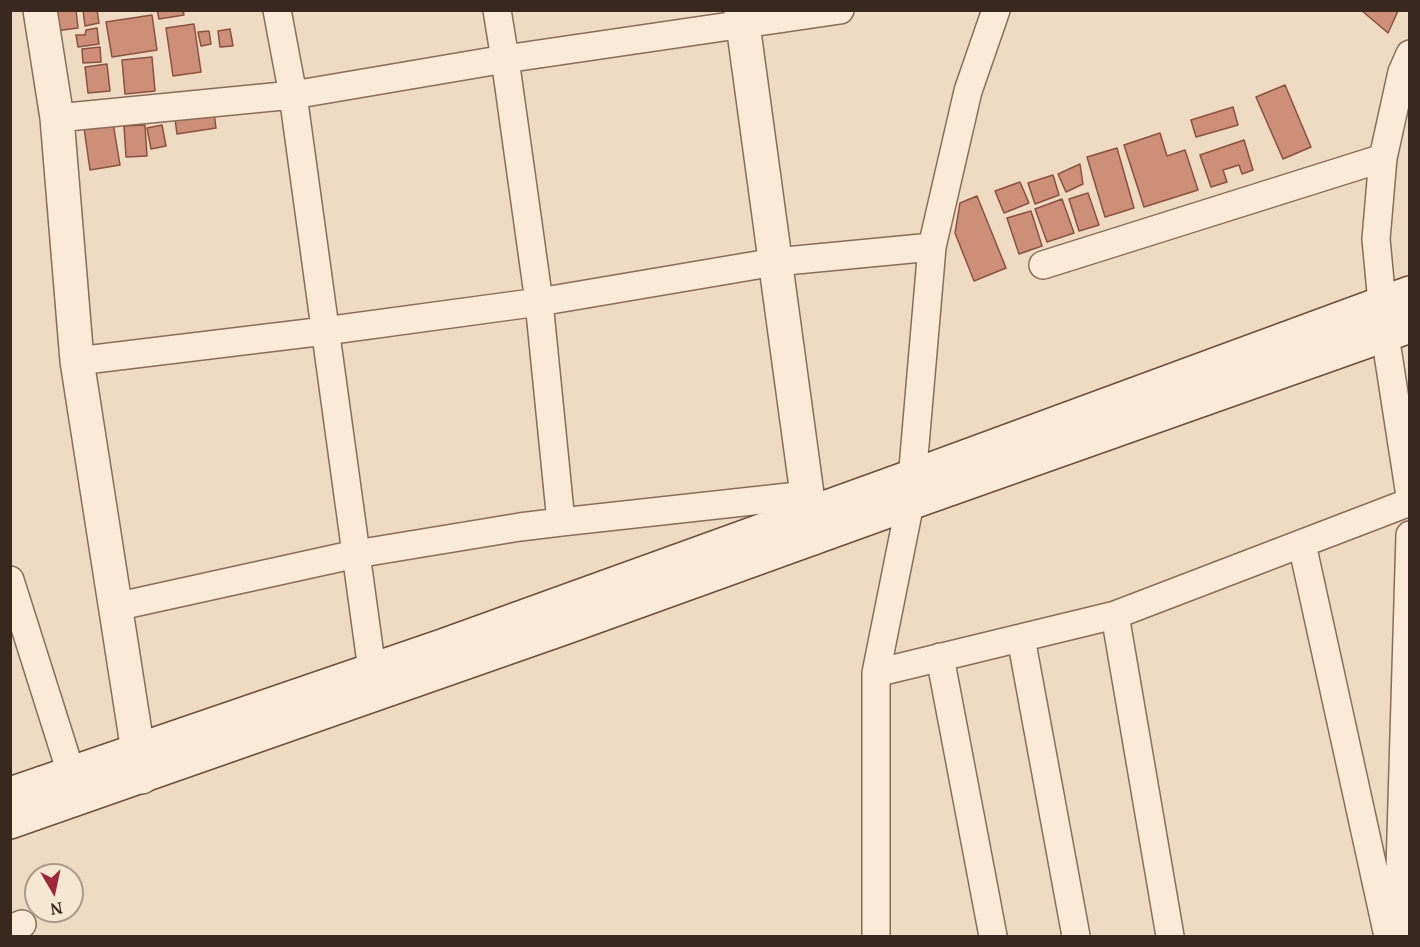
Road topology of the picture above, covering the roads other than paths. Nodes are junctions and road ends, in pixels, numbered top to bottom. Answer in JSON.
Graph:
{"nodes":[{"id":1,"x":40,"y":10,"type":"edge"},
{"id":2,"x":277,"y":10,"type":"edge"},
{"id":3,"x":497,"y":10,"type":"edge"},
{"id":4,"x":840,"y":10,"type":"edge"},
{"id":5,"x":996,"y":10,"type":"edge"},
{"id":6,"x":742,"y":17,"type":"edge"},
{"id":7,"x":1410,"y":54,"type":"edge"},
{"id":8,"x":505,"y":59,"type":"junction"},
{"id":9,"x":292,"y":95,"type":"junction"},
{"id":10,"x":57,"y":118,"type":"junction"},
{"id":11,"x":1383,"y":158,"type":"junction"},
{"id":12,"x":932,"y":247,"type":"junction"},
{"id":13,"x":775,"y":262,"type":"junction"},
{"id":14,"x":1043,"y":265,"type":"dead end"},
{"id":15,"x":1395,"y":298,"type":"edge"},
{"id":16,"x":539,"y":302,"type":"junction"},
{"id":17,"x":1397,"y":330,"type":"edge"},
{"id":18,"x":325,"y":331,"type":"junction"},
{"id":19,"x":77,"y":361,"type":"junction"},
{"id":20,"x":911,"y":490,"type":"junction"},
{"id":21,"x":1410,"y":496,"type":"edge"},
{"id":22,"x":1410,"y":502,"type":"edge"},
{"id":23,"x":810,"y":515,"type":"junction"},
{"id":24,"x":561,"y":522,"type":"junction"},
{"id":25,"x":1410,"y":535,"type":"edge"},
{"id":26,"x":1302,"y":544,"type":"junction"},
{"id":27,"x":356,"y":554,"type":"junction"},
{"id":28,"x":10,"y":580,"type":"edge"},
{"id":29,"x":115,"y":607,"type":"junction"},
{"id":30,"x":16,"y":614,"type":"edge"},
{"id":31,"x":1115,"y":615,"type":"junction"},
{"id":32,"x":1021,"y":638,"type":"junction"},
{"id":33,"x":940,"y":657,"type":"junction"},
{"id":34,"x":372,"y":670,"type":"junction"},
{"id":35,"x":876,"y":673,"type":"junction"},
{"id":36,"x":140,"y":764,"type":"junction"},
{"id":37,"x":71,"y":773,"type":"junction"},
{"id":38,"x":10,"y":794,"type":"edge"},
{"id":39,"x":10,"y":822,"type":"edge"},
{"id":40,"x":876,"y":936,"type":"edge"},
{"id":41,"x":993,"y":936,"type":"edge"},
{"id":42,"x":1076,"y":936,"type":"edge"},
{"id":43,"x":1170,"y":936,"type":"edge"},
{"id":44,"x":1388,"y":936,"type":"edge"},
{"id":45,"x":1398,"y":936,"type":"edge"}],
"edges":[{"from":1,"to":10,"type":"main road"},
{"from":2,"to":9,"type":"street"},
{"from":3,"to":8,"type":"street"},
{"from":4,"to":6,"type":"street"},
{"from":5,"to":12,"type":"street"},
{"from":6,"to":8,"type":"street"},
{"from":6,"to":13,"type":"main road"},
{"from":7,"to":11,"type":"street"},
{"from":8,"to":9,"type":"street"},
{"from":8,"to":16,"type":"street"},
{"from":9,"to":10,"type":"street"},
{"from":9,"to":18,"type":"street"},
{"from":10,"to":19,"type":"main road"},
{"from":11,"to":14,"type":"street"},
{"from":11,"to":15,"type":"street"},
{"from":12,"to":13,"type":"street"},
{"from":12,"to":20,"type":"street"},
{"from":13,"to":16,"type":"street"},
{"from":13,"to":23,"type":"main road"},
{"from":15,"to":17,"type":"street"},
{"from":15,"to":20,"type":"main road"},
{"from":16,"to":18,"type":"street"},
{"from":16,"to":24,"type":"street"},
{"from":17,"to":20,"type":"main road"},
{"from":17,"to":21,"type":"street"},
{"from":18,"to":19,"type":"street"},
{"from":18,"to":27,"type":"street"},
{"from":19,"to":29,"type":"main road"},
{"from":20,"to":23,"type":"main road"},
{"from":20,"to":35,"type":"street"},
{"from":22,"to":26,"type":"street"},
{"from":23,"to":24,"type":"street"},
{"from":23,"to":34,"type":"main road"},
{"from":23,"to":36,"type":"main road"},
{"from":24,"to":27,"type":"street"},
{"from":25,"to":45,"type":"street"},
{"from":26,"to":31,"type":"street"},
{"from":26,"to":44,"type":"street"},
{"from":27,"to":29,"type":"street"},
{"from":27,"to":34,"type":"street"},
{"from":28,"to":30,"type":"street"},
{"from":29,"to":36,"type":"main road"},
{"from":30,"to":37,"type":"street"},
{"from":31,"to":32,"type":"street"},
{"from":31,"to":43,"type":"street"},
{"from":32,"to":33,"type":"street"},
{"from":32,"to":42,"type":"street"},
{"from":33,"to":35,"type":"street"},
{"from":33,"to":41,"type":"street"},
{"from":34,"to":36,"type":"main road"},
{"from":35,"to":40,"type":"street"},
{"from":36,"to":37,"type":"main road"},
{"from":36,"to":39,"type":"main road"},
{"from":37,"to":38,"type":"main road"}]}
